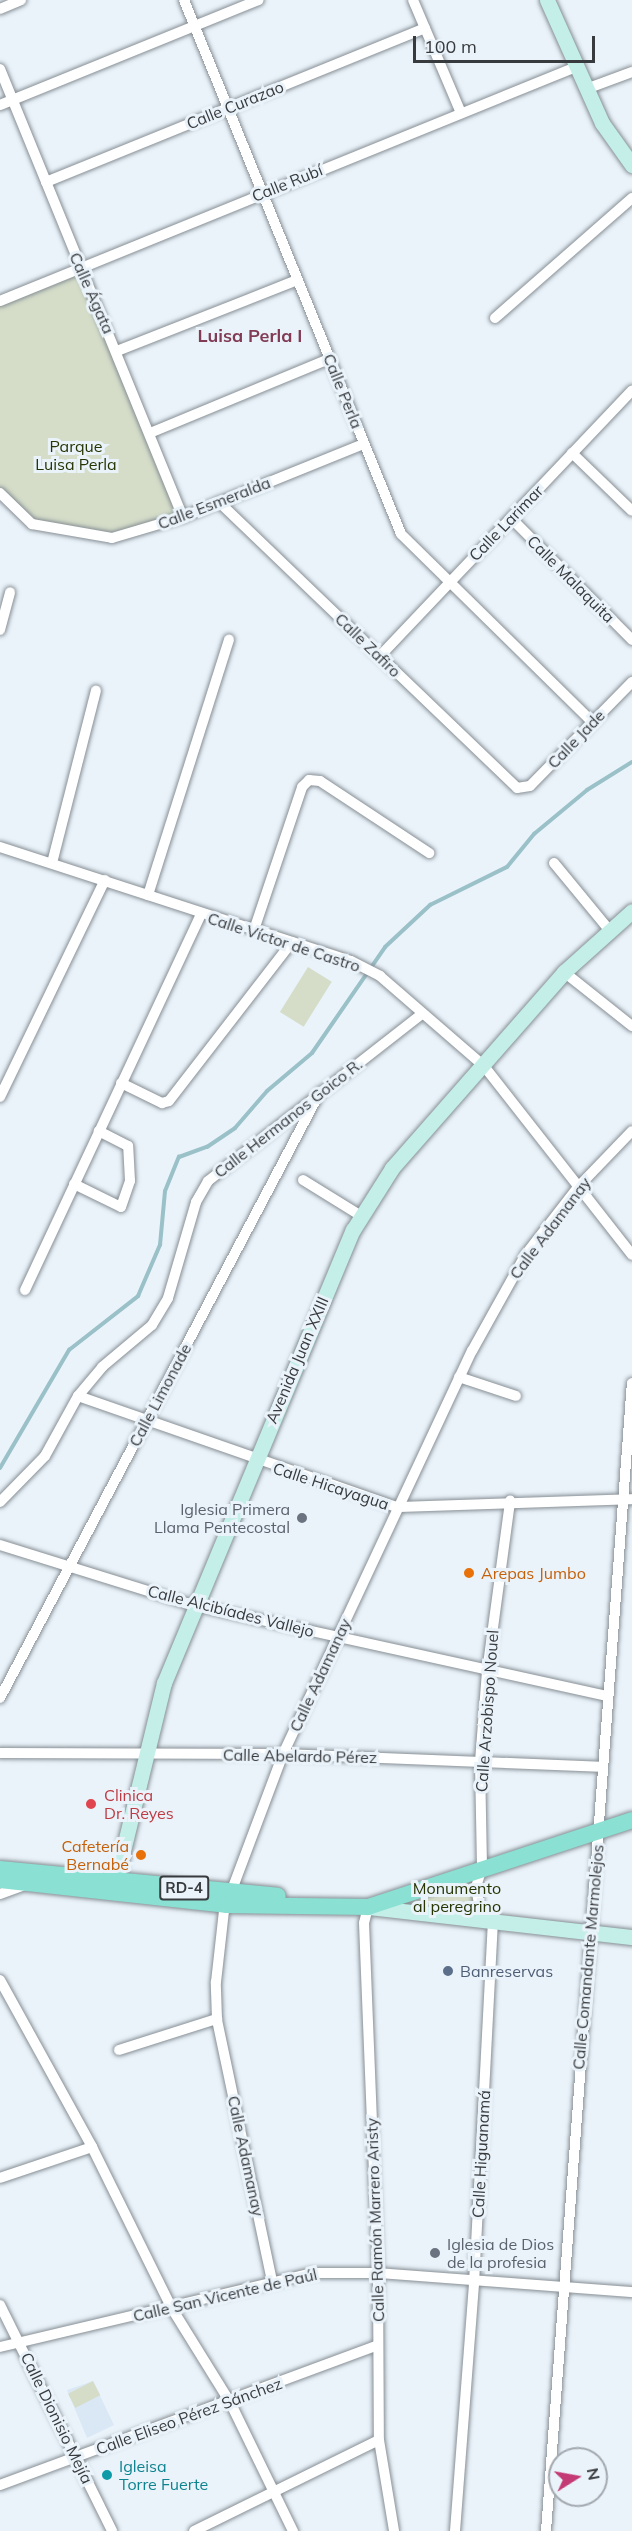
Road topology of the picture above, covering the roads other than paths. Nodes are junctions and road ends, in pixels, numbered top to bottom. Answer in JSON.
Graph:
{"nodes":[{"id":1,"x":21,"y":0,"type":"edge"},
{"id":2,"x":184,"y":0,"type":"edge"},
{"id":3,"x":258,"y":0,"type":"edge"},
{"id":4,"x":413,"y":0,"type":"edge"},
{"id":5,"x":547,"y":0,"type":"edge"},
{"id":6,"x":0,"y":9,"type":"edge"},
{"id":7,"x":194,"y":26,"type":"junction"},
{"id":8,"x":425,"y":28,"type":"junction"},
{"id":9,"x":576,"y":67,"type":"junction"},
{"id":10,"x":0,"y":69,"type":"edge"},
{"id":11,"x":632,"y":72,"type":"edge"},
{"id":12,"x":585,"y":88,"type":"junction"},
{"id":13,"x":12,"y":100,"type":"junction"},
{"id":14,"x":0,"y":105,"type":"edge"},
{"id":15,"x":228,"y":109,"type":"junction"},
{"id":16,"x":461,"y":113,"type":"junction"},
{"id":17,"x":632,"y":165,"type":"edge"},
{"id":18,"x":46,"y":182,"type":"junction"},
{"id":19,"x":262,"y":193,"type":"junction"},
{"id":20,"x":632,"y":198,"type":"edge"},
{"id":21,"x":81,"y":271,"type":"junction"},
{"id":22,"x":297,"y":280,"type":"junction"},
{"id":23,"x":0,"y":301,"type":"edge"},
{"id":24,"x":495,"y":318,"type":"dead end"},
{"id":25,"x":117,"y":351,"type":"junction"},
{"id":26,"x":329,"y":359,"type":"junction"},
{"id":27,"x":632,"y":390,"type":"edge"},
{"id":28,"x":150,"y":433,"type":"junction"},
{"id":29,"x":364,"y":444,"type":"junction"},
{"id":30,"x":572,"y":453,"type":"junction"},
{"id":31,"x":0,"y":493,"type":"edge"},
{"id":32,"x":219,"y":502,"type":"junction"},
{"id":33,"x":632,"y":511,"type":"edge"},
{"id":34,"x":183,"y":517,"type":"junction"},
{"id":35,"x":511,"y":518,"type":"junction"},
{"id":36,"x":449,"y":583,"type":"junction"},
{"id":37,"x":10,"y":592,"type":"dead end"},
{"id":38,"x":0,"y":630,"type":"edge"},
{"id":39,"x":229,"y":640,"type":"dead end"},
{"id":40,"x":632,"y":640,"type":"edge"},
{"id":41,"x":380,"y":656,"type":"junction"},
{"id":42,"x":632,"y":682,"type":"edge"},
{"id":43,"x":96,"y":691,"type":"dead end"},
{"id":44,"x":592,"y":722,"type":"junction"},
{"id":45,"x":517,"y":788,"type":"joint"},
{"id":46,"x":0,"y":847,"type":"edge"},
{"id":47,"x":429,"y":852,"type":"dead end"},
{"id":48,"x":52,"y":863,"type":"junction"},
{"id":49,"x":554,"y":863,"type":"dead end"},
{"id":50,"x":105,"y":880,"type":"junction"},
{"id":51,"x":148,"y":895,"type":"junction"},
{"id":52,"x":201,"y":914,"type":"junction"},
{"id":53,"x":629,"y":919,"type":"edge"},
{"id":54,"x":254,"y":930,"type":"junction"},
{"id":55,"x":610,"y":931,"type":"junction"},
{"id":56,"x":292,"y":942,"type":"junction"},
{"id":57,"x":564,"y":972,"type":"junction"},
{"id":58,"x":422,"y":1014,"type":"junction"},
{"id":59,"x":632,"y":1026,"type":"edge"},
{"id":60,"x":484,"y":1066,"type":"junction"},
{"id":61,"x":121,"y":1083,"type":"junction"},
{"id":62,"x":320,"y":1092,"type":"junction"},
{"id":63,"x":0,"y":1097,"type":"edge"},
{"id":64,"x":99,"y":1131,"type":"junction"},
{"id":65,"x":632,"y":1131,"type":"edge"},
{"id":66,"x":303,"y":1180,"type":"dead end"},
{"id":67,"x":74,"y":1184,"type":"junction"},
{"id":68,"x":579,"y":1186,"type":"junction"},
{"id":69,"x":361,"y":1216,"type":"junction"},
{"id":70,"x":632,"y":1255,"type":"edge"},
{"id":71,"x":25,"y":1290,"type":"dead end"},
{"id":72,"x":459,"y":1377,"type":"junction"},
{"id":73,"x":632,"y":1383,"type":"edge"},
{"id":74,"x":78,"y":1396,"type":"junction"},
{"id":75,"x":516,"y":1396,"type":"dead end"},
{"id":76,"x":146,"y":1421,"type":"junction"},
{"id":77,"x":255,"y":1460,"type":"junction"},
{"id":78,"x":628,"y":1500,"type":"edge"},
{"id":79,"x":510,"y":1501,"type":"junction"},
{"id":80,"x":0,"y":1502,"type":"edge"},
{"id":81,"x":397,"y":1508,"type":"junction"},
{"id":82,"x":0,"y":1545,"type":"edge"},
{"id":83,"x":69,"y":1566,"type":"junction"},
{"id":84,"x":193,"y":1605,"type":"junction"},
{"id":85,"x":337,"y":1638,"type":"junction"},
{"id":86,"x":487,"y":1672,"type":"junction"},
{"id":87,"x":606,"y":1696,"type":"junction"},
{"id":88,"x":0,"y":1698,"type":"edge"},
{"id":89,"x":0,"y":1753,"type":"edge"},
{"id":90,"x":283,"y":1754,"type":"junction"},
{"id":91,"x":146,"y":1755,"type":"junction"},
{"id":92,"x":480,"y":1762,"type":"junction"},
{"id":93,"x":600,"y":1767,"type":"junction"},
{"id":94,"x":632,"y":1820,"type":"edge"},
{"id":95,"x":598,"y":1832,"type":"junction"},
{"id":96,"x":482,"y":1867,"type":"junction"},
{"id":97,"x":0,"y":1869,"type":"edge"},
{"id":98,"x":0,"y":1880,"type":"edge"},
{"id":99,"x":28,"y":1884,"type":"junction"},
{"id":100,"x":114,"y":1887,"type":"junction"},
{"id":101,"x":0,"y":1894,"type":"edge"},
{"id":102,"x":230,"y":1899,"type":"junction"},
{"id":103,"x":368,"y":1907,"type":"junction"},
{"id":104,"x":488,"y":1921,"type":"junction"},
{"id":105,"x":589,"y":1935,"type":"junction"},
{"id":106,"x":632,"y":1937,"type":"edge"},
{"id":107,"x":0,"y":1980,"type":"edge"},
{"id":108,"x":217,"y":2019,"type":"junction"},
{"id":109,"x":119,"y":2050,"type":"dead end"},
{"id":110,"x":92,"y":2146,"type":"junction"},
{"id":111,"x":0,"y":2178,"type":"edge"},
{"id":112,"x":378,"y":2273,"type":"junction"},
{"id":113,"x":272,"y":2281,"type":"junction"},
{"id":114,"x":474,"y":2283,"type":"junction"},
{"id":115,"x":562,"y":2288,"type":"junction"},
{"id":116,"x":632,"y":2292,"type":"edge"},
{"id":117,"x":0,"y":2305,"type":"edge"},
{"id":118,"x":171,"y":2307,"type":"junction"},
{"id":119,"x":20,"y":2343,"type":"junction"},
{"id":120,"x":378,"y":2345,"type":"junction"},
{"id":121,"x":0,"y":2347,"type":"edge"},
{"id":122,"x":230,"y":2402,"type":"junction"},
{"id":123,"x":379,"y":2440,"type":"junction"},
{"id":124,"x":77,"y":2457,"type":"junction"},
{"id":125,"x":0,"y":2485,"type":"edge"},
{"id":126,"x":273,"y":2491,"type":"junction"},
{"id":127,"x":112,"y":2531,"type":"edge"},
{"id":128,"x":194,"y":2531,"type":"edge"},
{"id":129,"x":293,"y":2531,"type":"edge"},
{"id":130,"x":394,"y":2531,"type":"edge"},
{"id":131,"x":455,"y":2531,"type":"edge"},
{"id":132,"x":546,"y":2531,"type":"edge"}],
"edges":[{"from":1,"to":6,"type":"street"},
{"from":2,"to":7,"type":"street","name":"Calle Perla"},
{"from":3,"to":7,"type":"street"},
{"from":4,"to":8,"type":"street"},
{"from":5,"to":9,"type":"main road"},
{"from":7,"to":13,"type":"street"},
{"from":7,"to":15,"type":"street","name":"Calle Perla"},
{"from":8,"to":15,"type":"street","name":"Calle Curazao"},
{"from":8,"to":16,"type":"street"},
{"from":9,"to":12,"type":"main road"},
{"from":9,"to":16,"type":"street","name":"Calle Rubí"},
{"from":10,"to":13,"type":"street","name":"Calle Ágata"},
{"from":11,"to":12,"type":"street"},
{"from":12,"to":17,"type":"main road"},
{"from":13,"to":14,"type":"street"},
{"from":13,"to":18,"type":"street","name":"Calle Ágata"},
{"from":15,"to":18,"type":"street","name":"Calle Curazao"},
{"from":15,"to":19,"type":"street","name":"Calle Perla"},
{"from":16,"to":19,"type":"street","name":"Calle Rubí"},
{"from":18,"to":21,"type":"street","name":"Calle Ágata"},
{"from":19,"to":21,"type":"street","name":"Calle Rubí"},
{"from":19,"to":22,"type":"street","name":"Calle Perla"},
{"from":20,"to":24,"type":"street"},
{"from":21,"to":23,"type":"street","name":"Calle Rubí"},
{"from":21,"to":25,"type":"street","name":"Calle Ágata"},
{"from":22,"to":25,"type":"street"},
{"from":22,"to":26,"type":"street","name":"Calle Perla"},
{"from":25,"to":28,"type":"street","name":"Calle Ágata"},
{"from":26,"to":28,"type":"street"},
{"from":26,"to":29,"type":"street","name":"Calle Perla"},
{"from":27,"to":30,"type":"street","name":"Calle Larimar"},
{"from":28,"to":34,"type":"street","name":"Calle Ágata"},
{"from":29,"to":32,"type":"street","name":"Calle Esmeralda"},
{"from":29,"to":36,"type":"street","name":"Calle Perla"},
{"from":30,"to":33,"type":"street"},
{"from":30,"to":35,"type":"street","name":"Calle Larimar"},
{"from":31,"to":34,"type":"street","name":"Calle Esmeralda"},
{"from":32,"to":34,"type":"street","name":"Calle Esmeralda"},
{"from":32,"to":41,"type":"street","name":"Calle Zafiro"},
{"from":35,"to":36,"type":"street","name":"Calle Larimar"},
{"from":35,"to":40,"type":"street","name":"Calle Malaquita"},
{"from":36,"to":41,"type":"street","name":"Calle Larimar"},
{"from":36,"to":44,"type":"street","name":"Calle Perla"},
{"from":37,"to":38,"type":"street"},
{"from":39,"to":51,"type":"street"},
{"from":41,"to":45,"type":"street","name":"Calle Zafiro"},
{"from":42,"to":44,"type":"street","name":"Calle Jade"},
{"from":43,"to":48,"type":"street"},
{"from":44,"to":45,"type":"street","name":"Calle Jade"},
{"from":46,"to":48,"type":"street","name":"Calle Víctor de Castro"},
{"from":47,"to":54,"type":"street"},
{"from":48,"to":50,"type":"street","name":"Calle Víctor de Castro"},
{"from":49,"to":55,"type":"street"},
{"from":50,"to":51,"type":"street","name":"Calle Víctor de Castro"},
{"from":50,"to":63,"type":"street"},
{"from":51,"to":52,"type":"street","name":"Calle Víctor de Castro"},
{"from":52,"to":54,"type":"street","name":"Calle Víctor de Castro"},
{"from":52,"to":61,"type":"street"},
{"from":53,"to":55,"type":"main road","name":"Avenida Juan XXIII"},
{"from":54,"to":56,"type":"street","name":"Calle Víctor de Castro"},
{"from":55,"to":57,"type":"main road","name":"Avenida Juan XXIII"},
{"from":56,"to":58,"type":"street","name":"Calle Víctor de Castro"},
{"from":56,"to":61,"type":"street"},
{"from":57,"to":59,"type":"street"},
{"from":57,"to":60,"type":"main road","name":"Avenida Juan XXIII"},
{"from":58,"to":60,"type":"street","name":"Calle Víctor de Castro"},
{"from":58,"to":62,"type":"street","name":"Calle Hermanos Goico R."},
{"from":60,"to":68,"type":"street","name":"Calle Víctor de Castro"},
{"from":60,"to":69,"type":"main road","name":"Avenida Juan XXIII"},
{"from":61,"to":64,"type":"street"},
{"from":62,"to":74,"type":"street","name":"Calle Hermanos Goico R."},
{"from":62,"to":76,"type":"street","name":"Calle Limonade"},
{"from":64,"to":67,"type":"street"},
{"from":64,"to":67,"type":"street"},
{"from":65,"to":68,"type":"street","name":"Calle Adamanay"},
{"from":66,"to":69,"type":"street"},
{"from":67,"to":71,"type":"street"},
{"from":68,"to":70,"type":"street","name":"Calle Víctor de Castro"},
{"from":68,"to":72,"type":"street","name":"Calle Adamanay"},
{"from":69,"to":77,"type":"main road","name":"Avenida Juan XXIII"},
{"from":72,"to":75,"type":"street"},
{"from":72,"to":81,"type":"street","name":"Calle Adamanay"},
{"from":73,"to":78,"type":"street","name":"Calle Comandante Marmolejos"},
{"from":74,"to":76,"type":"street","name":"Calle Hicayagua"},
{"from":74,"to":80,"type":"street","name":"Calle Hermanos Goico R."},
{"from":76,"to":77,"type":"street","name":"Calle Hicayagua"},
{"from":76,"to":83,"type":"street","name":"Calle Limonade"},
{"from":77,"to":81,"type":"street","name":"Calle Hicayagua"},
{"from":77,"to":84,"type":"main road","name":"Avenida Juan XXIII"},
{"from":78,"to":79,"type":"street","name":"Calle Hicayagua"},
{"from":78,"to":87,"type":"street","name":"Calle Comandante Marmolejos"},
{"from":79,"to":81,"type":"street","name":"Calle Hicayagua"},
{"from":79,"to":86,"type":"street","name":"Calle Arzobispo Nouel"},
{"from":81,"to":85,"type":"street","name":"Calle Adamanay"},
{"from":82,"to":83,"type":"street","name":"Calle Alcibíades Vallejo"},
{"from":83,"to":84,"type":"street","name":"Calle Alcibíades Vallejo"},
{"from":83,"to":88,"type":"street","name":"Calle Limonade"},
{"from":84,"to":85,"type":"street","name":"Calle Alcibíades Vallejo"},
{"from":84,"to":91,"type":"main road","name":"Avenida Juan XXIII"},
{"from":85,"to":86,"type":"street","name":"Calle Alcibíades Vallejo"},
{"from":85,"to":90,"type":"street","name":"Calle Adamanay"},
{"from":86,"to":87,"type":"street","name":"Calle Alcibíades Vallejo"},
{"from":86,"to":92,"type":"street","name":"Calle Arzobispo Nouel"},
{"from":87,"to":93,"type":"street","name":"Calle Comandante Marmolejos"},
{"from":89,"to":91,"type":"street","name":"Calle Abelardo Pérez"},
{"from":90,"to":91,"type":"street","name":"Calle Abelardo Pérez"},
{"from":90,"to":92,"type":"street","name":"Calle Abelardo Pérez"},
{"from":90,"to":102,"type":"street","name":"Calle Adamanay"},
{"from":91,"to":100,"type":"main road","name":"Avenida Juan XXIII"},
{"from":92,"to":93,"type":"street","name":"Calle Abelardo Pérez"},
{"from":92,"to":96,"type":"street","name":"Calle Arzobispo Nouel"},
{"from":93,"to":95,"type":"street","name":"Calle Comandante Marmolejos"},
{"from":94,"to":95,"type":"main road","number":"RD-4"},
{"from":95,"to":96,"type":"main road","number":"RD-4"},
{"from":95,"to":105,"type":"street","name":"Calle Comandante Marmolejos"},
{"from":96,"to":103,"type":"main road","number":"RD-4"},
{"from":96,"to":104,"type":"street","name":"Calle Arzobispo Nouel"},
{"from":97,"to":100,"type":"main road","number":"RD-4"},
{"from":98,"to":99,"type":"main road","number":"RD-4"},
{"from":99,"to":100,"type":"main road","number":"RD-4"},
{"from":99,"to":101,"type":"street"},
{"from":100,"to":102,"type":"main road","number":"RD-4"},
{"from":102,"to":103,"type":"main road","number":"RD-4"},
{"from":102,"to":108,"type":"street","name":"Calle Adamanay"},
{"from":103,"to":104,"type":"main road"},
{"from":103,"to":112,"type":"street","name":"Calle Ramón Marrero Aristy"},
{"from":104,"to":105,"type":"main road"},
{"from":104,"to":114,"type":"street","name":"Calle Higuanamá"},
{"from":105,"to":106,"type":"main road"},
{"from":105,"to":115,"type":"street","name":"Calle Comandante Marmolejos"},
{"from":107,"to":110,"type":"street"},
{"from":108,"to":109,"type":"street"},
{"from":108,"to":113,"type":"street","name":"Calle Adamanay"},
{"from":110,"to":111,"type":"street"},
{"from":110,"to":118,"type":"street"},
{"from":112,"to":113,"type":"street","name":"Calle San Vicente de Paúl"},
{"from":112,"to":114,"type":"street","name":"Calle San Vicente de Paúl"},
{"from":112,"to":120,"type":"street","name":"Calle Ramón Marrero Aristy"},
{"from":113,"to":118,"type":"street","name":"Calle San Vicente de Paúl"},
{"from":114,"to":115,"type":"street","name":"Calle San Vicente de Paúl"},
{"from":114,"to":131,"type":"street","name":"Calle Higuanamá"},
{"from":115,"to":116,"type":"street","name":"Calle San Vicente de Paúl"},
{"from":115,"to":132,"type":"street","name":"Calle Comandante Marmolejos"},
{"from":117,"to":119,"type":"street","name":"Calle Dionisio Mejía"},
{"from":118,"to":119,"type":"street","name":"Calle San Vicente de Paúl"},
{"from":118,"to":122,"type":"street"},
{"from":119,"to":121,"type":"street","name":"Calle San Vicente de Paúl"},
{"from":119,"to":124,"type":"street","name":"Calle Dionisio Mejía"},
{"from":120,"to":122,"type":"street","name":"Calle Eliseo Pérez Sánchez"},
{"from":120,"to":123,"type":"street","name":"Calle Ramón Marrero Aristy"},
{"from":122,"to":124,"type":"street","name":"Calle Eliseo Pérez Sánchez"},
{"from":122,"to":126,"type":"street"},
{"from":123,"to":126,"type":"street"},
{"from":123,"to":130,"type":"street","name":"Calle Ramón Marrero Aristy"},
{"from":124,"to":125,"type":"street","name":"Calle Eliseo Pérez Sánchez"},
{"from":124,"to":127,"type":"street","name":"Calle Dionisio Mejía"},
{"from":126,"to":128,"type":"street"},
{"from":126,"to":129,"type":"street"}]}
